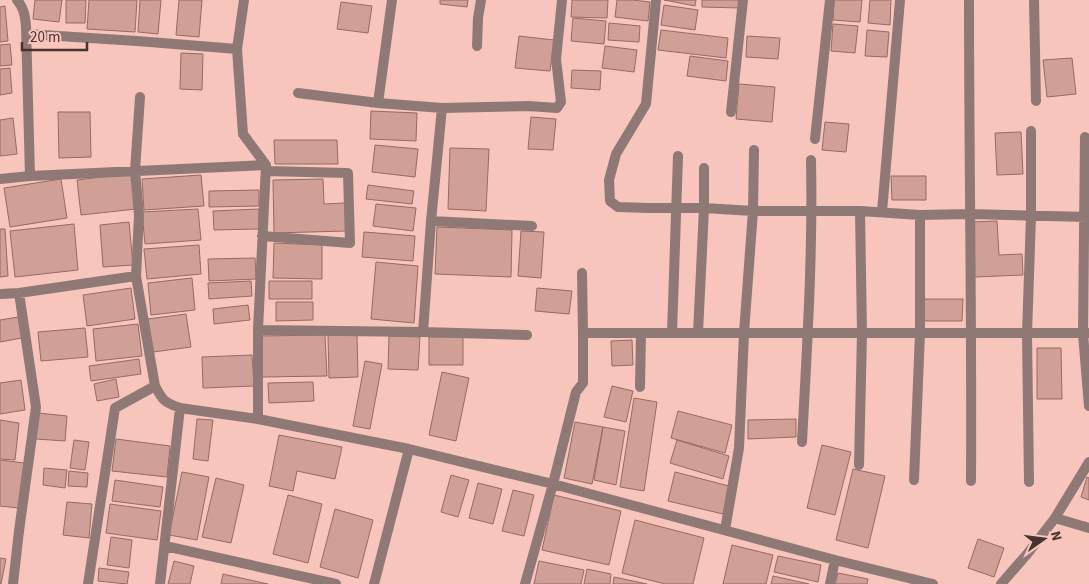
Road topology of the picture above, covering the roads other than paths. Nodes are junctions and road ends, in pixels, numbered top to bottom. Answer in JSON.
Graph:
{"nodes":[{"id":1,"x":18,"y":0,"type":"edge"},
{"id":2,"x":244,"y":0,"type":"edge"},
{"id":3,"x":392,"y":0,"type":"edge"},
{"id":4,"x":481,"y":0,"type":"edge"},
{"id":5,"x":562,"y":0,"type":"edge"},
{"id":6,"x":656,"y":0,"type":"edge"},
{"id":7,"x":743,"y":0,"type":"edge"},
{"id":8,"x":830,"y":0,"type":"edge"},
{"id":9,"x":900,"y":0,"type":"edge"},
{"id":10,"x":969,"y":0,"type":"edge"},
{"id":11,"x":1034,"y":0,"type":"edge"},
{"id":12,"x":27,"y":34,"type":"junction"},
{"id":13,"x":478,"y":46,"type":"dead end"},
{"id":14,"x":237,"y":50,"type":"junction"},
{"id":15,"x":298,"y":93,"type":"dead end"},
{"id":16,"x":140,"y":97,"type":"dead end"},
{"id":17,"x":1036,"y":101,"type":"dead end"},
{"id":18,"x":378,"y":103,"type":"junction"},
{"id":19,"x":442,"y":108,"type":"junction"},
{"id":20,"x":731,"y":112,"type":"dead end"},
{"id":21,"x":1031,"y":131,"type":"dead end"},
{"id":22,"x":1085,"y":138,"type":"dead end"},
{"id":23,"x":815,"y":139,"type":"dead end"},
{"id":24,"x":754,"y":150,"type":"dead end"},
{"id":25,"x":678,"y":156,"type":"dead end"},
{"id":26,"x":811,"y":160,"type":"dead end"},
{"id":27,"x":266,"y":168,"type":"junction"},
{"id":28,"x":704,"y":168,"type":"dead end"},
{"id":29,"x":135,"y":171,"type":"junction"},
{"id":30,"x":30,"y":176,"type":"junction"},
{"id":31,"x":0,"y":179,"type":"edge"},
{"id":32,"x":676,"y":208,"type":"junction"},
{"id":33,"x":704,"y":208,"type":"junction"},
{"id":34,"x":812,"y":210,"type":"junction"},
{"id":35,"x":753,"y":211,"type":"junction"},
{"id":36,"x":860,"y":211,"type":"junction"},
{"id":37,"x":882,"y":212,"type":"junction"},
{"id":38,"x":970,"y":214,"type":"junction"},
{"id":39,"x":920,"y":215,"type":"junction"},
{"id":40,"x":1031,"y":216,"type":"junction"},
{"id":41,"x":1087,"y":217,"type":"edge"},
{"id":42,"x":431,"y":221,"type":"junction"},
{"id":43,"x":532,"y":226,"type":"dead end"},
{"id":44,"x":262,"y":236,"type":"junction"},
{"id":45,"x":582,"y":273,"type":"dead end"},
{"id":46,"x":136,"y":276,"type":"junction"},
{"id":47,"x":18,"y":293,"type":"junction"},
{"id":48,"x":0,"y":294,"type":"edge"},
{"id":49,"x":258,"y":330,"type":"junction"},
{"id":50,"x":423,"y":332,"type":"junction"},
{"id":51,"x":583,"y":333,"type":"junction"},
{"id":52,"x":641,"y":333,"type":"junction"},
{"id":53,"x":672,"y":333,"type":"junction"},
{"id":54,"x":698,"y":333,"type":"junction"},
{"id":55,"x":744,"y":333,"type":"junction"},
{"id":56,"x":808,"y":333,"type":"junction"},
{"id":57,"x":862,"y":333,"type":"junction"},
{"id":58,"x":920,"y":333,"type":"junction"},
{"id":59,"x":1086,"y":333,"type":"edge"},
{"id":60,"x":972,"y":334,"type":"junction"},
{"id":61,"x":1027,"y":334,"type":"junction"},
{"id":62,"x":527,"y":335,"type":"dead end"},
{"id":63,"x":155,"y":386,"type":"junction"},
{"id":64,"x":640,"y":387,"type":"dead end"},
{"id":65,"x":1089,"y":406,"type":"edge"},
{"id":66,"x":180,"y":408,"type":"junction"},
{"id":67,"x":258,"y":419,"type":"junction"},
{"id":68,"x":802,"y":442,"type":"dead end"},
{"id":69,"x":410,"y":449,"type":"junction"},
{"id":70,"x":1089,"y":462,"type":"edge"},
{"id":71,"x":859,"y":465,"type":"dead end"},
{"id":72,"x":914,"y":480,"type":"dead end"},
{"id":73,"x":971,"y":481,"type":"dead end"},
{"id":74,"x":1029,"y":482,"type":"dead end"},
{"id":75,"x":553,"y":484,"type":"junction"},
{"id":76,"x":1055,"y":518,"type":"junction"},
{"id":77,"x":1089,"y":528,"type":"edge"},
{"id":78,"x":725,"y":530,"type":"junction"},
{"id":79,"x":165,"y":546,"type":"junction"},
{"id":80,"x":835,"y":560,"type":"junction"},
{"id":81,"x":13,"y":584,"type":"edge"},
{"id":82,"x":88,"y":584,"type":"edge"},
{"id":83,"x":160,"y":584,"type":"edge"},
{"id":84,"x":336,"y":584,"type":"edge"},
{"id":85,"x":374,"y":584,"type":"edge"},
{"id":86,"x":525,"y":584,"type":"edge"},
{"id":87,"x":830,"y":584,"type":"edge"},
{"id":88,"x":933,"y":584,"type":"edge"},
{"id":89,"x":1001,"y":584,"type":"edge"}],
"edges":[{"from":1,"to":12,"type":"street"},
{"from":2,"to":14,"type":"street"},
{"from":3,"to":18,"type":"street"},
{"from":4,"to":13,"type":"street"},
{"from":5,"to":19,"type":"street"},
{"from":6,"to":32,"type":"street"},
{"from":7,"to":20,"type":"street"},
{"from":8,"to":23,"type":"street"},
{"from":9,"to":37,"type":"street"},
{"from":10,"to":38,"type":"street"},
{"from":11,"to":17,"type":"street"},
{"from":12,"to":14,"type":"street"},
{"from":12,"to":30,"type":"street"},
{"from":14,"to":27,"type":"street"},
{"from":15,"to":18,"type":"street"},
{"from":16,"to":29,"type":"street"},
{"from":18,"to":19,"type":"street"},
{"from":19,"to":42,"type":"street"},
{"from":21,"to":40,"type":"street"},
{"from":22,"to":41,"type":"street"},
{"from":24,"to":35,"type":"street"},
{"from":25,"to":32,"type":"street"},
{"from":26,"to":34,"type":"street"},
{"from":27,"to":29,"type":"street"},
{"from":27,"to":44,"type":"street"},
{"from":27,"to":44,"type":"street"},
{"from":28,"to":33,"type":"street"},
{"from":29,"to":30,"type":"street"},
{"from":29,"to":46,"type":"street"},
{"from":30,"to":31,"type":"street"},
{"from":32,"to":33,"type":"street"},
{"from":32,"to":53,"type":"street"},
{"from":33,"to":35,"type":"street"},
{"from":33,"to":54,"type":"street"},
{"from":34,"to":35,"type":"street"},
{"from":34,"to":36,"type":"street"},
{"from":34,"to":56,"type":"street"},
{"from":35,"to":55,"type":"street"},
{"from":36,"to":37,"type":"street"},
{"from":36,"to":57,"type":"street"},
{"from":37,"to":39,"type":"street"},
{"from":38,"to":39,"type":"street"},
{"from":38,"to":40,"type":"street"},
{"from":38,"to":60,"type":"street"},
{"from":39,"to":58,"type":"street"},
{"from":40,"to":41,"type":"street"},
{"from":40,"to":61,"type":"street"},
{"from":41,"to":59,"type":"street"},
{"from":42,"to":43,"type":"street"},
{"from":42,"to":50,"type":"street"},
{"from":44,"to":49,"type":"street"},
{"from":45,"to":51,"type":"street"},
{"from":46,"to":47,"type":"street"},
{"from":46,"to":63,"type":"street"},
{"from":47,"to":48,"type":"street"},
{"from":47,"to":81,"type":"street"},
{"from":49,"to":50,"type":"street"},
{"from":49,"to":67,"type":"street"},
{"from":50,"to":62,"type":"street"},
{"from":51,"to":52,"type":"street"},
{"from":51,"to":75,"type":"street"},
{"from":52,"to":53,"type":"street"},
{"from":52,"to":64,"type":"street"},
{"from":53,"to":54,"type":"street"},
{"from":54,"to":55,"type":"street"},
{"from":55,"to":56,"type":"street"},
{"from":55,"to":78,"type":"street"},
{"from":56,"to":57,"type":"street"},
{"from":56,"to":68,"type":"street"},
{"from":57,"to":58,"type":"street"},
{"from":57,"to":71,"type":"street"},
{"from":58,"to":60,"type":"street"},
{"from":58,"to":72,"type":"street"},
{"from":59,"to":61,"type":"street"},
{"from":59,"to":65,"type":"street"},
{"from":60,"to":61,"type":"street"},
{"from":60,"to":73,"type":"street"},
{"from":61,"to":74,"type":"street"},
{"from":63,"to":66,"type":"street"},
{"from":63,"to":82,"type":"street"},
{"from":66,"to":67,"type":"street"},
{"from":66,"to":79,"type":"street"},
{"from":67,"to":69,"type":"street"},
{"from":69,"to":75,"type":"street"},
{"from":69,"to":85,"type":"street"},
{"from":70,"to":76,"type":"street"},
{"from":75,"to":78,"type":"street"},
{"from":75,"to":86,"type":"street"},
{"from":76,"to":77,"type":"street"},
{"from":76,"to":89,"type":"street"},
{"from":78,"to":80,"type":"street"},
{"from":79,"to":83,"type":"street"},
{"from":79,"to":84,"type":"street"},
{"from":80,"to":87,"type":"street"},
{"from":80,"to":88,"type":"street"}]}
